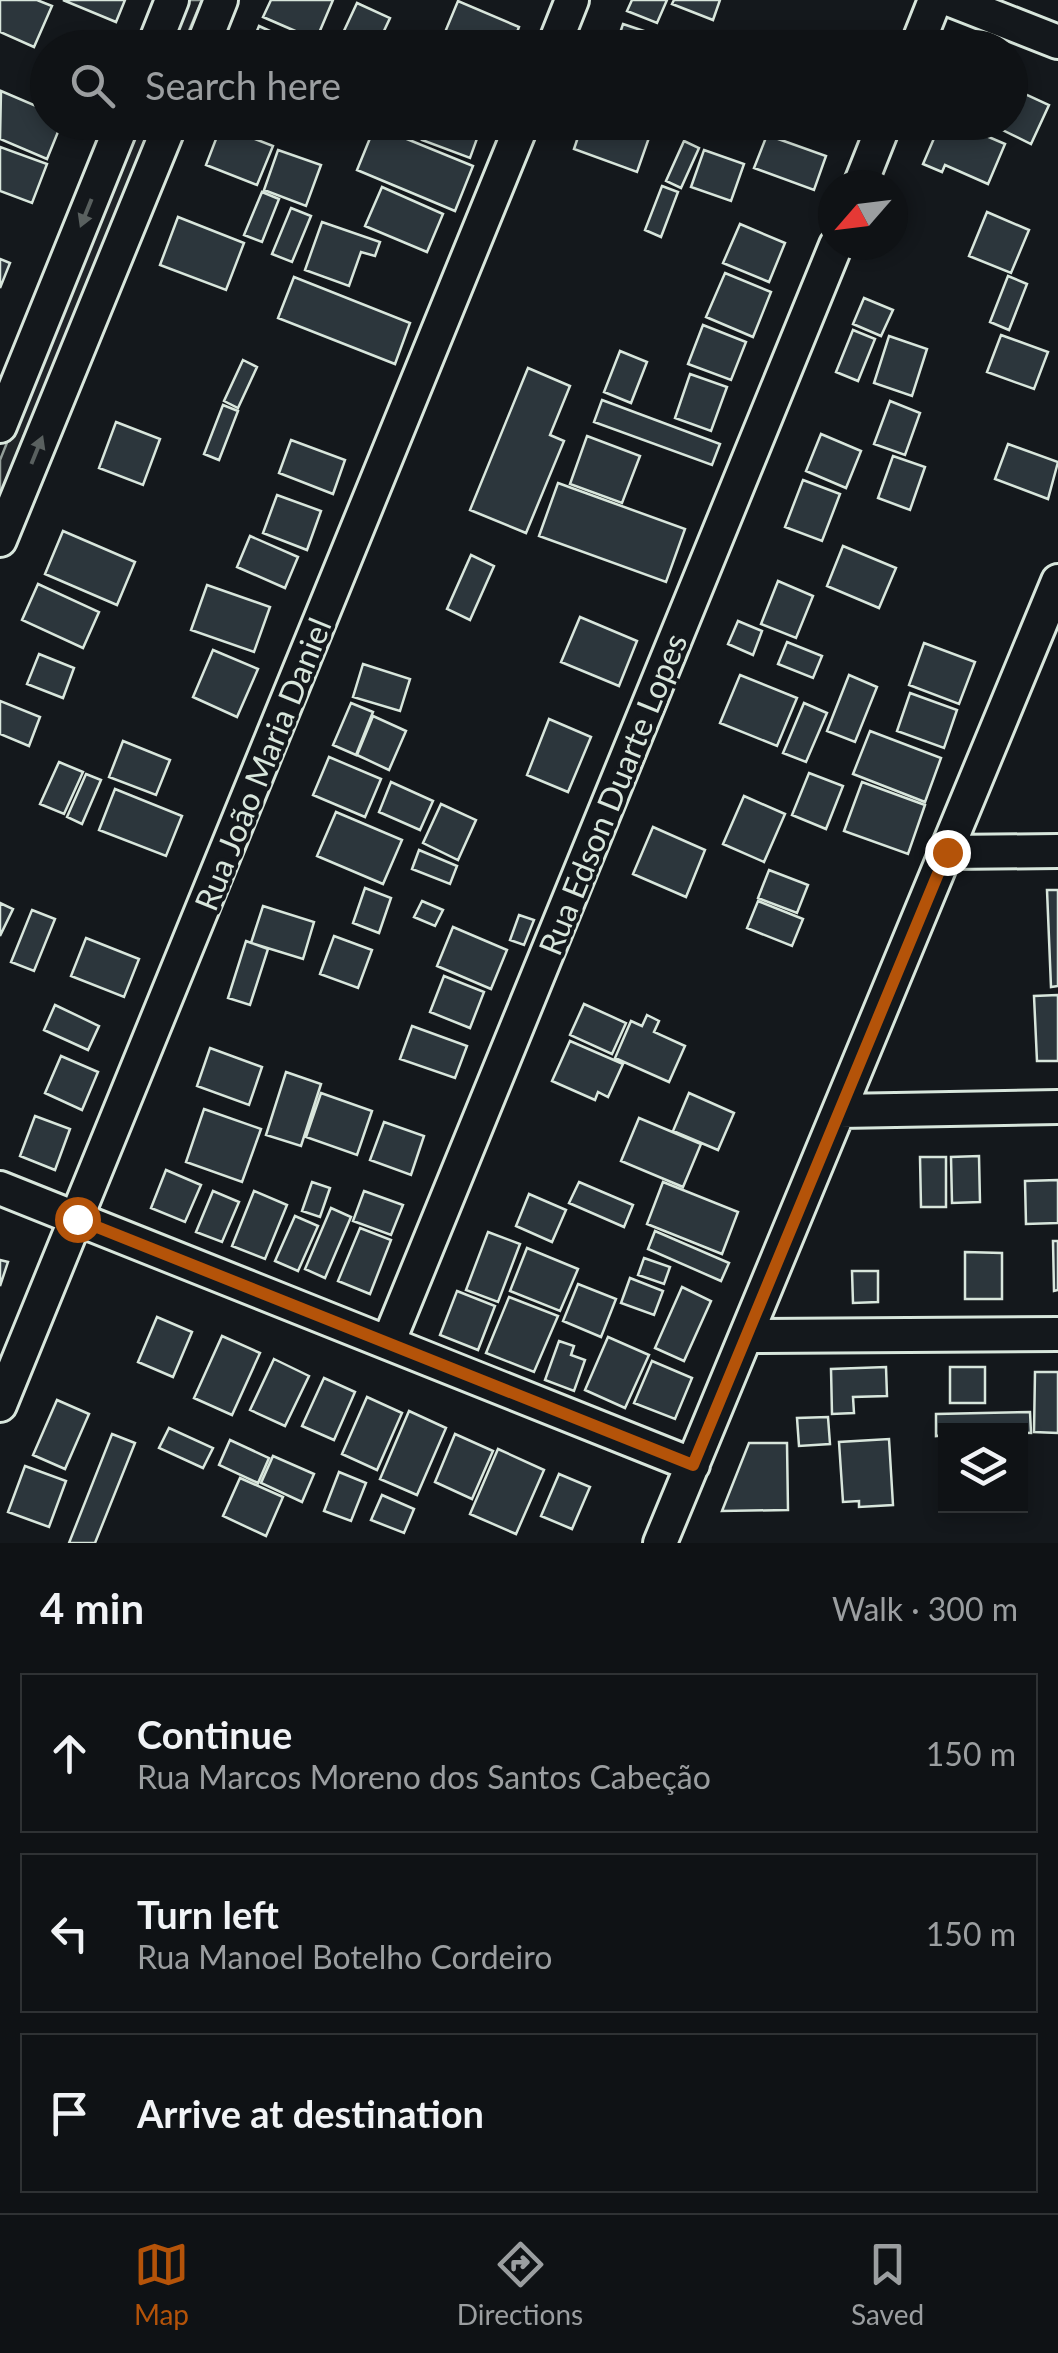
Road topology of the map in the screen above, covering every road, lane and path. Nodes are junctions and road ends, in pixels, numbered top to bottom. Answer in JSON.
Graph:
{"nodes":[{"id":1,"x":172,"y":0,"type":"edge"},
{"id":2,"x":222,"y":0,"type":"edge"},
{"id":3,"x":572,"y":0,"type":"edge"},
{"id":4,"x":936,"y":0,"type":"edge"},
{"id":5,"x":951,"y":0,"type":"edge"},
{"id":6,"x":160,"y":30,"type":"edge"},
{"id":7,"x":210,"y":30,"type":"edge"},
{"id":8,"x":560,"y":30,"type":"edge"},
{"id":9,"x":924,"y":30,"type":"edge"},
{"id":10,"x":1027,"y":30,"type":"edge"},
{"id":11,"x":1028,"y":30,"type":"edge"},
{"id":12,"x":1058,"y":42,"type":"edge"},
{"id":13,"x":116,"y":140,"type":"edge"},
{"id":14,"x":164,"y":140,"type":"edge"},
{"id":15,"x":515,"y":140,"type":"edge"},
{"id":16,"x":879,"y":140,"type":"edge"},
{"id":17,"x":866,"y":170,"type":"edge"},
{"id":18,"x":830,"y":260,"type":"edge"},
{"id":19,"x":0,"y":426,"type":"edge"},
{"id":20,"x":0,"y":540,"type":"edge"},
{"id":21,"x":1058,"y":583,"type":"edge"},
{"id":22,"x":947,"y":852,"type":"junction"},
{"id":23,"x":1058,"y":852,"type":"edge"},
{"id":24,"x":1058,"y":1107,"type":"edge"},
{"id":25,"x":841,"y":1110,"type":"junction"},
{"id":26,"x":0,"y":1188,"type":"edge"},
{"id":27,"x":77,"y":1219,"type":"junction"},
{"id":28,"x":1058,"y":1334,"type":"edge"},
{"id":29,"x":747,"y":1336,"type":"junction"},
{"id":30,"x":388,"y":1343,"type":"junction"},
{"id":31,"x":0,"y":1405,"type":"edge"},
{"id":32,"x":693,"y":1465,"type":"junction"},
{"id":33,"x":660,"y":1543,"type":"edge"}],
"edges":[{"from":1,"to":6,"type":"street"},
{"from":2,"to":7,"type":"street"},
{"from":3,"to":8,"type":"street"},
{"from":4,"to":9,"type":"street"},
{"from":5,"to":10,"type":"street"},
{"from":11,"to":12,"type":"street"},
{"from":13,"to":19,"type":"street","one_way":true},
{"from":20,"to":14,"type":"street","one_way":true},
{"from":15,"to":27,"type":"street","name":"Rua João Maria Daniel"},
{"from":16,"to":17,"type":"street"},
{"from":18,"to":30,"type":"street","name":"Rua Edson Duarte Lopes"},
{"from":21,"to":22,"type":"street"},
{"from":22,"to":23,"type":"street"},
{"from":22,"to":25,"type":"street"},
{"from":24,"to":25,"type":"street"},
{"from":25,"to":29,"type":"street"},
{"from":26,"to":27,"type":"street"},
{"from":27,"to":30,"type":"street"},
{"from":27,"to":31,"type":"street","name":"Rua João Maria Daniel"},
{"from":28,"to":29,"type":"street"},
{"from":29,"to":32,"type":"street"},
{"from":30,"to":32,"type":"street"},
{"from":32,"to":33,"type":"street"}]}
